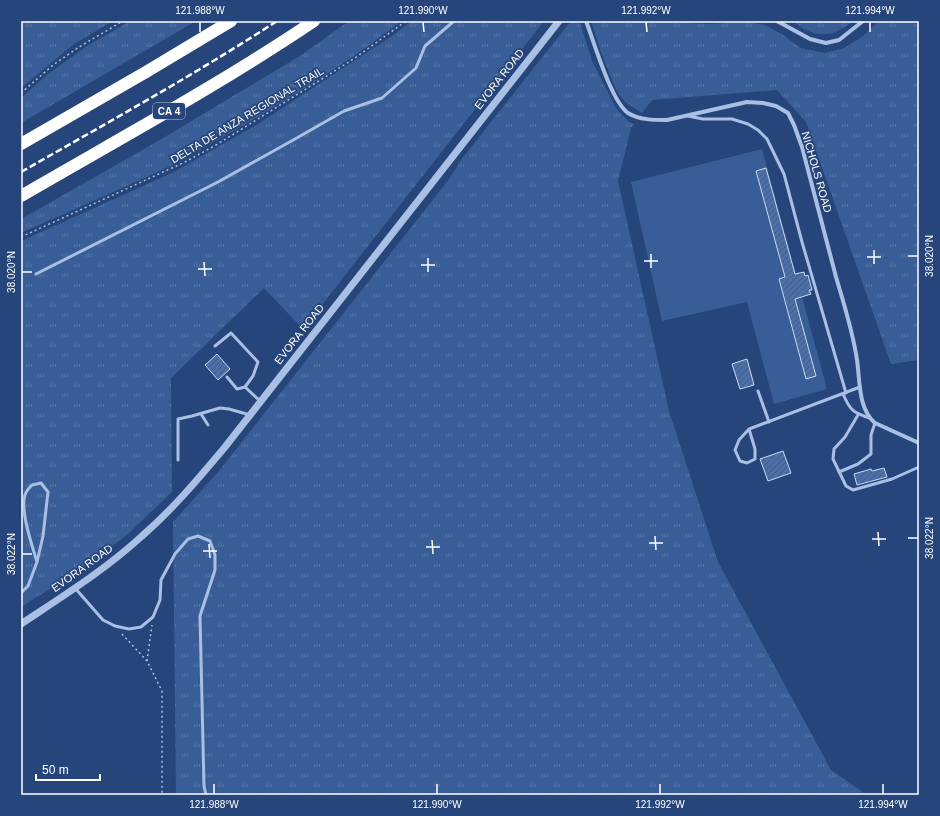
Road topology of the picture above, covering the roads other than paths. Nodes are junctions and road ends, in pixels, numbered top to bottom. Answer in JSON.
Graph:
{"nodes":[{"id":1,"x":231,"y":21,"type":"edge"},
{"id":2,"x":314,"y":21,"type":"edge"},
{"id":3,"x":454,"y":21,"type":"edge"},
{"id":4,"x":559,"y":21,"type":"edge"},
{"id":5,"x":586,"y":21,"type":"edge"},
{"id":6,"x":776,"y":21,"type":"edge"},
{"id":7,"x":863,"y":21,"type":"edge"},
{"id":8,"x":686,"y":116,"type":"junction"},
{"id":9,"x":21,"y":144,"type":"edge"},
{"id":10,"x":21,"y":196,"type":"edge"},
{"id":11,"x":36,"y":274,"type":"dead end"},
{"id":12,"x":215,"y":346,"type":"dead end"},
{"id":13,"x":227,"y":377,"type":"dead end"},
{"id":14,"x":245,"y":387,"type":"junction"},
{"id":15,"x":860,"y":387,"type":"junction"},
{"id":16,"x":758,"y":391,"type":"dead end"},
{"id":17,"x":844,"y":393,"type":"junction"},
{"id":18,"x":260,"y":401,"type":"junction"},
{"id":19,"x":201,"y":414,"type":"junction"},
{"id":20,"x":250,"y":415,"type":"junction"},
{"id":21,"x":858,"y":415,"type":"junction"},
{"id":22,"x":870,"y":418,"type":"junction"},
{"id":23,"x":769,"y":422,"type":"junction"},
{"id":24,"x":875,"y":423,"type":"junction"},
{"id":25,"x":208,"y":426,"type":"dead end"},
{"id":26,"x":749,"y":429,"type":"junction"},
{"id":27,"x":919,"y":442,"type":"edge"},
{"id":28,"x":178,"y":460,"type":"dead end"},
{"id":29,"x":919,"y":467,"type":"edge"},
{"id":30,"x":839,"y":472,"type":"junction"},
{"id":31,"x":37,"y":562,"type":"junction"},
{"id":32,"x":75,"y":588,"type":"junction"},
{"id":33,"x":21,"y":593,"type":"edge"},
{"id":34,"x":21,"y":624,"type":"edge"},
{"id":35,"x":206,"y":795,"type":"edge"}],
"edges":[{"from":1,"to":9,"type":"highway"},
{"from":2,"to":10,"type":"highway","number":"CA 4"},
{"from":3,"to":11,"type":"lane"},
{"from":4,"to":18,"type":"street","name":"EVORA ROAD"},
{"from":5,"to":8,"type":"street","name":"NICHOLS ROAD"},
{"from":6,"to":7,"type":"street"},
{"from":8,"to":15,"type":"street","name":"NICHOLS ROAD"},
{"from":8,"to":17,"type":"lane"},
{"from":12,"to":14,"type":"lane"},
{"from":13,"to":14,"type":"lane"},
{"from":14,"to":18,"type":"lane"},
{"from":15,"to":17,"type":"lane"},
{"from":15,"to":22,"type":"street","name":"NICHOLS ROAD"},
{"from":16,"to":23,"type":"lane"},
{"from":17,"to":21,"type":"lane"},
{"from":17,"to":23,"type":"lane"},
{"from":18,"to":20,"type":"street","name":"EVORA ROAD"},
{"from":19,"to":20,"type":"lane"},
{"from":19,"to":25,"type":"lane"},
{"from":19,"to":28,"type":"lane"},
{"from":20,"to":32,"type":"street","name":"EVORA ROAD"},
{"from":21,"to":22,"type":"lane"},
{"from":21,"to":30,"type":"lane"},
{"from":22,"to":24,"type":"street","name":"NICHOLS ROAD"},
{"from":23,"to":26,"type":"lane"},
{"from":24,"to":27,"type":"street","name":"NICHOLS ROAD"},
{"from":24,"to":30,"type":"lane"},
{"from":26,"to":26,"type":"lane"},
{"from":29,"to":30,"type":"lane"},
{"from":31,"to":31,"type":"lane"},
{"from":31,"to":33,"type":"lane"},
{"from":32,"to":34,"type":"street","name":"EVORA ROAD"},
{"from":32,"to":35,"type":"lane"}]}
